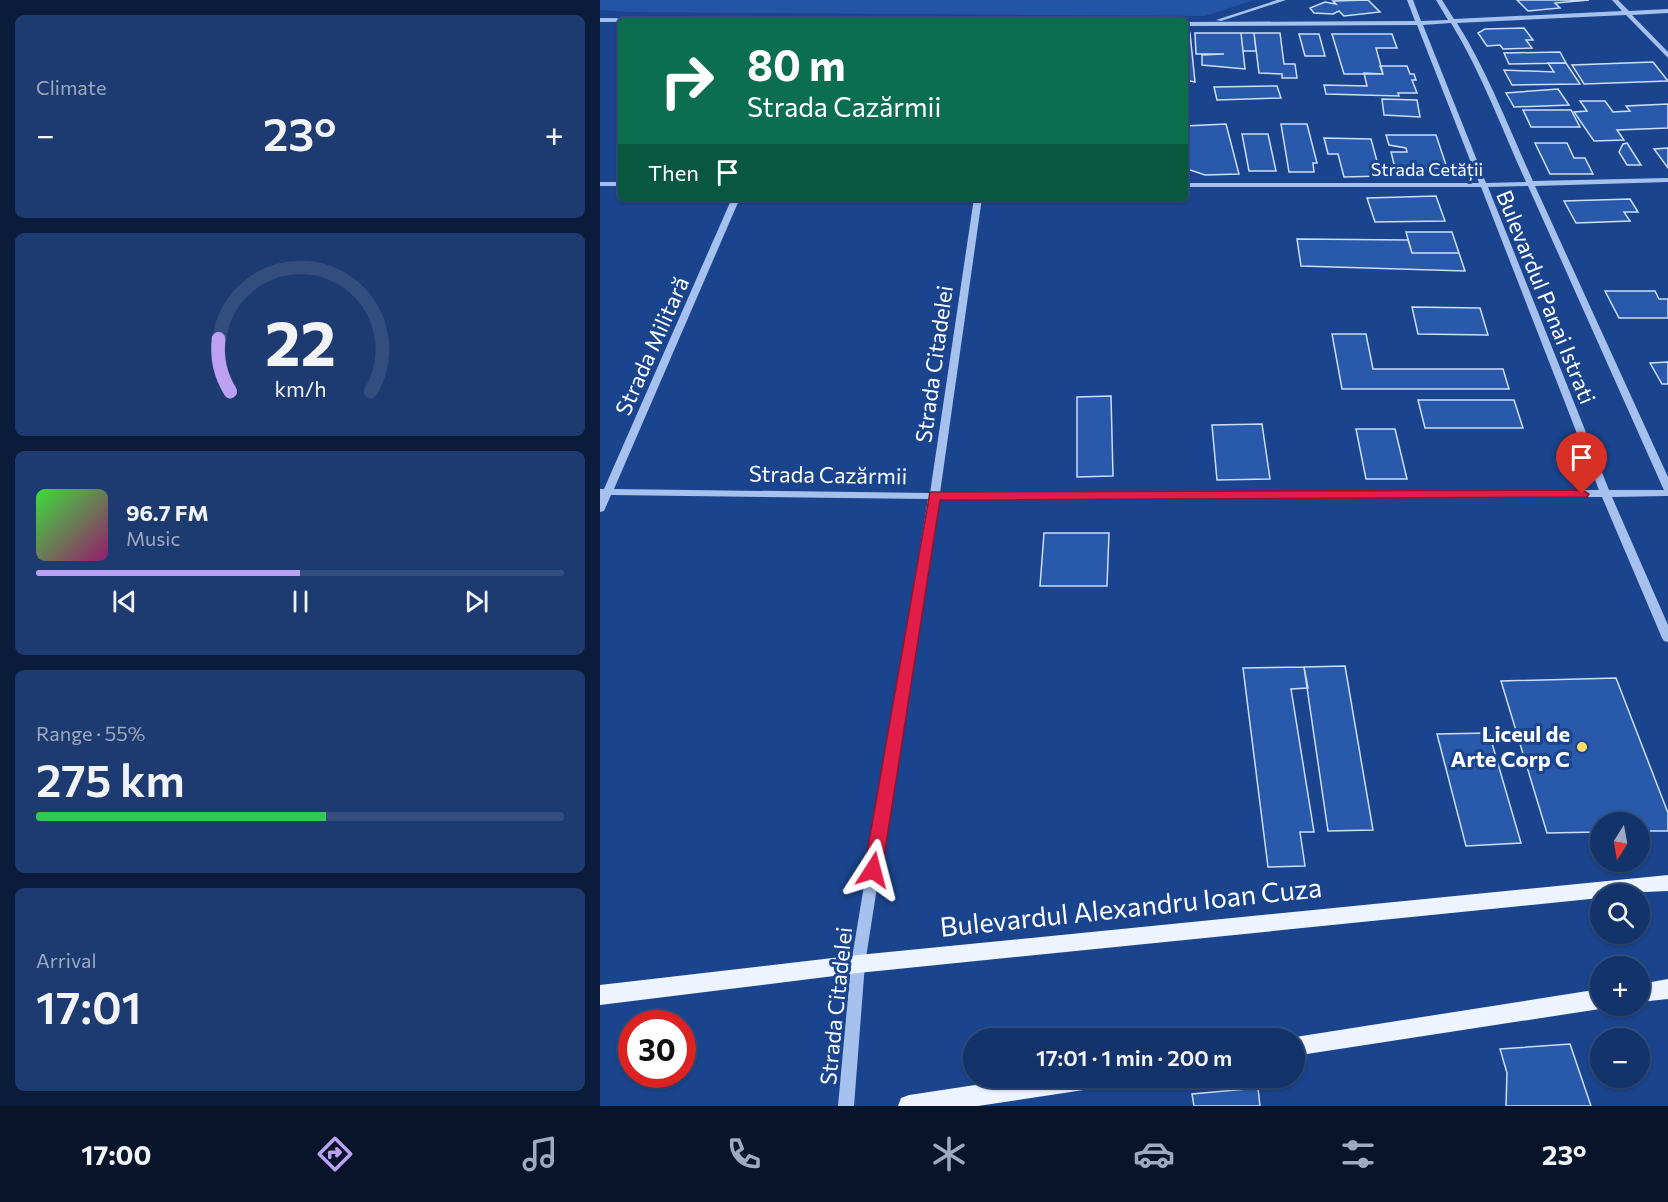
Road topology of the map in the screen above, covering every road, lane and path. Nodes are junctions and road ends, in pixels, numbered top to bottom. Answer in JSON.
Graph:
{"nodes":[{"id":1,"x":1283,"y":0,"type":"edge"},
{"id":2,"x":1410,"y":0,"type":"edge"},
{"id":3,"x":1439,"y":0,"type":"edge"},
{"id":4,"x":1615,"y":0,"type":"edge"},
{"id":5,"x":1668,"y":11,"type":"edge"},
{"id":6,"x":1627,"y":13,"type":"junction"},
{"id":7,"x":600,"y":20,"type":"edge"},
{"id":8,"x":618,"y":20,"type":"edge"},
{"id":9,"x":1454,"y":22,"type":"junction"},
{"id":10,"x":1420,"y":23,"type":"junction"},
{"id":11,"x":1188,"y":24,"type":"edge"},
{"id":12,"x":1208,"y":24,"type":"junction"},
{"id":13,"x":1668,"y":57,"type":"edge"},
{"id":14,"x":1668,"y":180,"type":"edge"},
{"id":15,"x":600,"y":184,"type":"edge"},
{"id":16,"x":618,"y":184,"type":"edge"},
{"id":17,"x":1531,"y":184,"type":"junction"},
{"id":18,"x":1188,"y":185,"type":"edge"},
{"id":19,"x":1482,"y":185,"type":"junction"},
{"id":20,"x":735,"y":201,"type":"edge"},
{"id":21,"x":978,"y":201,"type":"edge"},
{"id":22,"x":1668,"y":488,"type":"edge"},
{"id":23,"x":604,"y":492,"type":"edge"},
{"id":24,"x":1668,"y":493,"type":"edge"},
{"id":25,"x":1606,"y":494,"type":"junction"},
{"id":26,"x":934,"y":496,"type":"junction"},
{"id":27,"x":600,"y":508,"type":"edge"},
{"id":28,"x":1668,"y":638,"type":"edge"},
{"id":29,"x":1668,"y":883,"type":"edge"},
{"id":30,"x":858,"y":964,"type":"junction"},
{"id":31,"x":1668,"y":989,"type":"edge"},
{"id":32,"x":1650,"y":992,"type":"edge"},
{"id":33,"x":600,"y":995,"type":"edge"},
{"id":34,"x":1590,"y":1001,"type":"edge"},
{"id":35,"x":1305,"y":1044,"type":"edge"},
{"id":36,"x":1025,"y":1088,"type":"edge"},
{"id":37,"x":846,"y":1106,"type":"edge"},
{"id":38,"x":909,"y":1106,"type":"edge"}],
"edges":[{"from":1,"to":12,"type":"street"},
{"from":2,"to":10,"type":"street","name":"Bulevardul Panai Istrati"},
{"from":3,"to":9,"type":"street","name":"Bulevardul Panai Istrati"},
{"from":4,"to":6,"type":"street"},
{"from":5,"to":6,"type":"street"},
{"from":6,"to":9,"type":"street"},
{"from":6,"to":13,"type":"street"},
{"from":7,"to":8,"type":"street"},
{"from":9,"to":10,"type":"street"},
{"from":9,"to":17,"type":"street","name":"Bulevardul Panai Istrati"},
{"from":10,"to":12,"type":"street"},
{"from":10,"to":19,"type":"street","name":"Bulevardul Panai Istrati"},
{"from":11,"to":12,"type":"street"},
{"from":14,"to":17,"type":"street","name":"Strada Cetății"},
{"from":15,"to":16,"type":"street"},
{"from":17,"to":19,"type":"street","name":"Strada Cetății"},
{"from":17,"to":22,"type":"street","name":"Bulevardul Panai Istrati"},
{"from":18,"to":19,"type":"street","name":"Strada Cetății"},
{"from":19,"to":25,"type":"street","name":"Bulevardul Panai Istrati"},
{"from":20,"to":23,"type":"street","name":"Strada Militară"},
{"from":21,"to":26,"type":"street","name":"Strada Citadelei"},
{"from":23,"to":26,"type":"street","name":"Strada Cazărmii"},
{"from":23,"to":27,"type":"street","name":"Strada Militară"},
{"from":24,"to":25,"type":"street","name":"Strada Cazărmii"},
{"from":25,"to":26,"type":"street","name":"Strada Cazărmii"},
{"from":25,"to":28,"type":"street","name":"Bulevardul Panai Istrati"},
{"from":26,"to":30,"type":"street","name":"Strada Citadelei"},
{"from":29,"to":30,"type":"main road","name":"Bulevardul Alexandru Ioan Cuza"},
{"from":30,"to":33,"type":"main road","name":"Bulevardul Alexandru Ioan Cuza"},
{"from":30,"to":37,"type":"street","name":"Strada Citadelei"},
{"from":31,"to":32,"type":"main road"},
{"from":34,"to":35,"type":"main road"},
{"from":36,"to":38,"type":"main road"}]}
